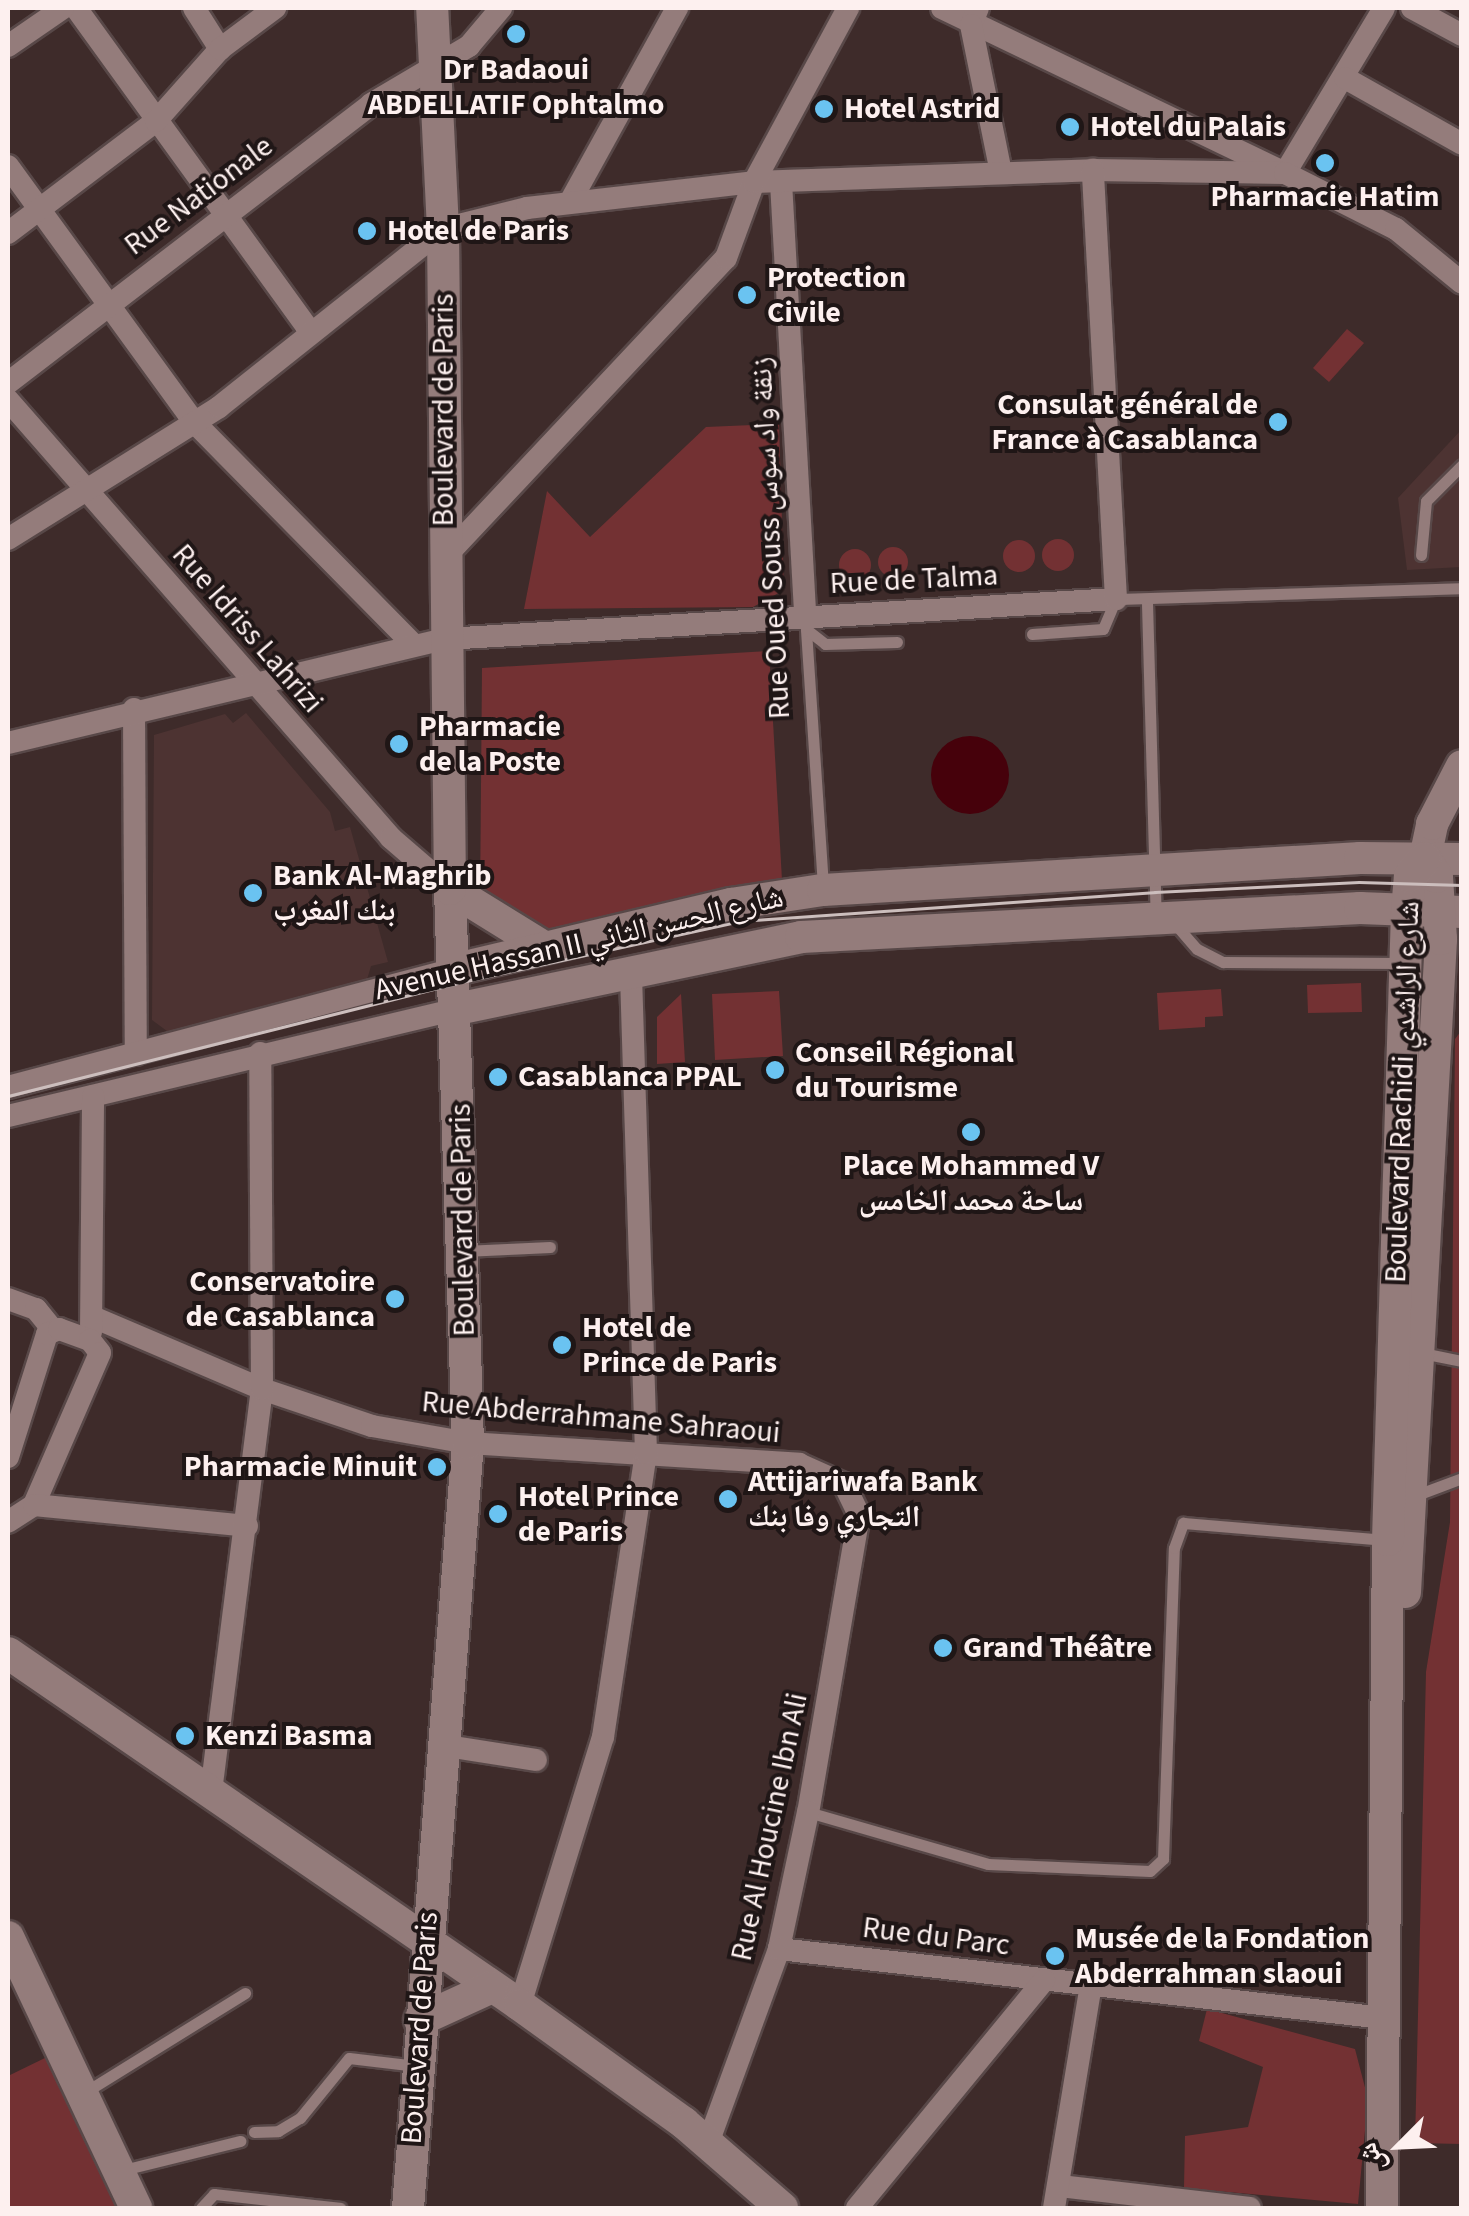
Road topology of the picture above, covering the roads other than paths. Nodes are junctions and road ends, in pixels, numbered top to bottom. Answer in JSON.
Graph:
{"nodes":[{"id":1,"x":63,"y":8,"type":"edge"},
{"id":2,"x":76,"y":8,"type":"edge"},
{"id":3,"x":194,"y":8,"type":"edge"},
{"id":4,"x":275,"y":8,"type":"edge"},
{"id":5,"x":432,"y":8,"type":"edge"},
{"id":6,"x":502,"y":8,"type":"edge"},
{"id":7,"x":677,"y":8,"type":"edge"},
{"id":8,"x":848,"y":8,"type":"edge"},
{"id":9,"x":942,"y":8,"type":"edge"},
{"id":10,"x":1384,"y":8,"type":"edge"},
{"id":11,"x":1412,"y":8,"type":"edge"},
{"id":12,"x":974,"y":16,"type":"edge"},
{"id":13,"x":1462,"y":35,"type":"edge"},
{"id":14,"x":8,"y":46,"type":"edge"},
{"id":15,"x":220,"y":49,"type":"junction"},
{"id":16,"x":434,"y":67,"type":"junction"},
{"id":17,"x":1345,"y":78,"type":"junction"},
{"id":18,"x":156,"y":120,"type":"junction"},
{"id":19,"x":1462,"y":144,"type":"edge"},
{"id":20,"x":8,"y":166,"type":"edge"},
{"id":21,"x":1094,"y":170,"type":"junction"},
{"id":22,"x":1285,"y":173,"type":"junction"},
{"id":23,"x":1001,"y":174,"type":"junction"},
{"id":24,"x":754,"y":182,"type":"junction"},
{"id":25,"x":781,"y":182,"type":"junction"},
{"id":26,"x":570,"y":202,"type":"junction"},
{"id":27,"x":40,"y":208,"type":"junction"},
{"id":28,"x":224,"y":214,"type":"junction"},
{"id":29,"x":443,"y":229,"type":"junction"},
{"id":30,"x":8,"y":232,"type":"edge"},
{"id":31,"x":1462,"y":284,"type":"edge"},
{"id":32,"x":108,"y":303,"type":"junction"},
{"id":33,"x":311,"y":333,"type":"junction"},
{"id":34,"x":8,"y":383,"type":"edge"},
{"id":35,"x":8,"y":400,"type":"edge"},
{"id":36,"x":195,"y":423,"type":"junction"},
{"id":37,"x":1462,"y":466,"type":"edge"},
{"id":38,"x":87,"y":490,"type":"junction"},
{"id":39,"x":8,"y":540,"type":"edge"},
{"id":40,"x":1421,"y":555,"type":"dead end"},
{"id":41,"x":445,"y":557,"type":"junction"},
{"id":42,"x":1462,"y":588,"type":"edge"},
{"id":43,"x":1116,"y":599,"type":"junction"},
{"id":44,"x":1147,"y":602,"type":"junction"},
{"id":45,"x":805,"y":622,"type":"junction"},
{"id":46,"x":1032,"y":634,"type":"dead end"},
{"id":47,"x":429,"y":642,"type":"junction"},
{"id":48,"x":897,"y":642,"type":"dead end"},
{"id":49,"x":250,"y":680,"type":"junction"},
{"id":50,"x":134,"y":710,"type":"junction"},
{"id":51,"x":8,"y":743,"type":"edge"},
{"id":52,"x":1462,"y":766,"type":"edge"},
{"id":53,"x":1424,"y":858,"type":"junction"},
{"id":54,"x":1462,"y":859,"type":"edge"},
{"id":55,"x":1154,"y":870,"type":"junction"},
{"id":56,"x":450,"y":889,"type":"junction"},
{"id":57,"x":823,"y":890,"type":"junction"},
{"id":58,"x":1407,"y":910,"type":"junction"},
{"id":59,"x":1451,"y":912,"type":"edge"},
{"id":60,"x":1163,"y":918,"type":"junction"},
{"id":61,"x":544,"y":947,"type":"junction"},
{"id":62,"x":1406,"y":964,"type":"junction"},
{"id":63,"x":1462,"y":966,"type":"edge"},
{"id":64,"x":456,"y":970,"type":"junction"},
{"id":65,"x":631,"y":971,"type":"junction"},
{"id":66,"x":1436,"y":997,"type":"junction"},
{"id":67,"x":458,"y":1010,"type":"junction"},
{"id":68,"x":260,"y":1053,"type":"junction"},
{"id":69,"x":136,"y":1054,"type":"junction"},
{"id":70,"x":8,"y":1084,"type":"edge"},
{"id":71,"x":93,"y":1096,"type":"junction"},
{"id":72,"x":8,"y":1116,"type":"edge"},
{"id":73,"x":550,"y":1248,"type":"dead end"},
{"id":74,"x":464,"y":1250,"type":"junction"},
{"id":75,"x":8,"y":1299,"type":"edge"},
{"id":76,"x":92,"y":1329,"type":"junction"},
{"id":77,"x":53,"y":1330,"type":"junction"},
{"id":78,"x":1420,"y":1352,"type":"junction"},
{"id":79,"x":1462,"y":1361,"type":"edge"},
{"id":80,"x":262,"y":1388,"type":"junction"},
{"id":81,"x":468,"y":1443,"type":"junction"},
{"id":82,"x":646,"y":1452,"type":"junction"},
{"id":83,"x":8,"y":1457,"type":"edge"},
{"id":84,"x":1462,"y":1478,"type":"edge"},
{"id":85,"x":1414,"y":1496,"type":"junction"},
{"id":86,"x":34,"y":1505,"type":"junction"},
{"id":87,"x":859,"y":1515,"type":"joint"},
{"id":88,"x":8,"y":1522,"type":"edge"},
{"id":89,"x":247,"y":1526,"type":"junction"},
{"id":90,"x":1400,"y":1542,"type":"junction"},
{"id":91,"x":8,"y":1653,"type":"edge"},
{"id":92,"x":441,"y":1744,"type":"junction"},
{"id":93,"x":536,"y":1760,"type":"dead end"},
{"id":94,"x":212,"y":1792,"type":"junction"},
{"id":95,"x":808,"y":1812,"type":"junction"},
{"id":96,"x":8,"y":1937,"type":"edge"},
{"id":97,"x":426,"y":1938,"type":"junction"},
{"id":98,"x":780,"y":1949,"type":"junction"},
{"id":99,"x":1044,"y":1980,"type":"junction"},
{"id":100,"x":1090,"y":1985,"type":"junction"},
{"id":101,"x":492,"y":1987,"type":"junction"},
{"id":102,"x":245,"y":1992,"type":"dead end"},
{"id":103,"x":520,"y":2005,"type":"junction"},
{"id":104,"x":1368,"y":2017,"type":"junction"},
{"id":105,"x":420,"y":2020,"type":"junction"},
{"id":106,"x":416,"y":2066,"type":"junction"},
{"id":107,"x":79,"y":2096,"type":"junction"},
{"id":108,"x":254,"y":2132,"type":"dead end"},
{"id":109,"x":240,"y":2140,"type":"dead end"},
{"id":110,"x":708,"y":2144,"type":"junction"},
{"id":111,"x":114,"y":2172,"type":"junction"},
{"id":112,"x":1057,"y":2197,"type":"edge"},
{"id":113,"x":136,"y":2208,"type":"edge"},
{"id":114,"x":200,"y":2208,"type":"edge"},
{"id":115,"x":340,"y":2208,"type":"edge"},
{"id":116,"x":408,"y":2208,"type":"edge"},
{"id":117,"x":782,"y":2208,"type":"edge"},
{"id":118,"x":858,"y":2208,"type":"edge"},
{"id":119,"x":1250,"y":2208,"type":"edge"},
{"id":120,"x":1382,"y":2208,"type":"edge"}],
"edges":[{"from":1,"to":14,"type":"street"},
{"from":2,"to":18,"type":"street"},
{"from":3,"to":15,"type":"street"},
{"from":4,"to":15,"type":"street"},
{"from":5,"to":16,"type":"main road","name":"Boulevard de Paris"},
{"from":6,"to":16,"type":"street","name":"Rue Nationale"},
{"from":7,"to":26,"type":"street"},
{"from":8,"to":24,"type":"street"},
{"from":9,"to":12,"type":"street"},
{"from":10,"to":17,"type":"street"},
{"from":11,"to":13,"type":"street"},
{"from":12,"to":22,"type":"street"},
{"from":12,"to":23,"type":"street"},
{"from":15,"to":18,"type":"street"},
{"from":16,"to":28,"type":"street","name":"Rue Nationale"},
{"from":16,"to":29,"type":"main road","name":"Boulevard de Paris"},
{"from":17,"to":19,"type":"street"},
{"from":17,"to":22,"type":"street"},
{"from":18,"to":27,"type":"street"},
{"from":18,"to":28,"type":"street"},
{"from":20,"to":27,"type":"street"},
{"from":21,"to":22,"type":"street"},
{"from":21,"to":23,"type":"street"},
{"from":21,"to":43,"type":"street"},
{"from":22,"to":31,"type":"street"},
{"from":23,"to":25,"type":"street"},
{"from":24,"to":25,"type":"street"},
{"from":24,"to":26,"type":"street"},
{"from":24,"to":41,"type":"street"},
{"from":25,"to":45,"type":"street","name":"Rue Oued Souss زنقة واد سوس"},
{"from":26,"to":29,"type":"street"},
{"from":27,"to":30,"type":"street"},
{"from":27,"to":32,"type":"street"},
{"from":28,"to":32,"type":"street","name":"Rue Nationale"},
{"from":28,"to":33,"type":"street"},
{"from":29,"to":33,"type":"street"},
{"from":29,"to":41,"type":"main road","name":"Boulevard de Paris"},
{"from":32,"to":34,"type":"street","name":"Rue Nationale"},
{"from":32,"to":36,"type":"street"},
{"from":33,"to":36,"type":"street"},
{"from":35,"to":38,"type":"street","name":"Rue Idriss Lahrizi"},
{"from":36,"to":38,"type":"street"},
{"from":36,"to":47,"type":"street"},
{"from":37,"to":40,"type":"lane"},
{"from":38,"to":39,"type":"street"},
{"from":38,"to":49,"type":"street","name":"Rue Idriss Lahrizi"},
{"from":41,"to":47,"type":"main road","name":"Boulevard de Paris"},
{"from":42,"to":44,"type":"lane","name":"Rue de Talma"},
{"from":43,"to":44,"type":"lane","name":"Rue de Talma"},
{"from":43,"to":45,"type":"street","name":"Rue de Talma"},
{"from":43,"to":46,"type":"lane"},
{"from":44,"to":55,"type":"lane"},
{"from":45,"to":47,"type":"street","name":"Rue de Talma"},
{"from":45,"to":48,"type":"lane"},
{"from":45,"to":57,"type":"lane","name":"Rue Oued Souss زنقة واد سوس"},
{"from":47,"to":49,"type":"street","name":"Rue de Talma"},
{"from":47,"to":56,"type":"main road","name":"Boulevard de Paris"},
{"from":49,"to":50,"type":"street","name":"Rue de Talma"},
{"from":49,"to":56,"type":"street","name":"Rue Idriss Lahrizi"},
{"from":50,"to":51,"type":"street","name":"Rue de Talma"},
{"from":50,"to":69,"type":"street"},
{"from":52,"to":53,"type":"main road"},
{"from":53,"to":54,"type":"main road","name":"Avenue Hassan II شارع الحسن الثاني"},
{"from":53,"to":55,"type":"main road","name":"Avenue Hassan II شارع الحسن الثاني"},
{"from":53,"to":58,"type":"main road","name":"Boulevard Rachidi شارع الراشدي"},
{"from":53,"to":59,"type":"main road","name":"Boulevard Rachidi شارع الراشدي"},
{"from":55,"to":57,"type":"main road","name":"Avenue Hassan II شارع الحسن الثاني"},
{"from":55,"to":60,"type":"lane"},
{"from":56,"to":61,"type":"main road"},
{"from":56,"to":64,"type":"main road","name":"Boulevard de Paris"},
{"from":57,"to":61,"type":"main road","name":"Avenue Hassan II شارع الحسن الثاني"},
{"from":58,"to":59,"type":"main road","name":"Avenue Hassan II شارع الحسن الثاني"},
{"from":58,"to":60,"type":"main road","name":"Avenue Hassan II شارع الحسن الثاني"},
{"from":58,"to":62,"type":"main road","name":"Boulevard Rachidi شارع الراشدي"},
{"from":59,"to":66,"type":"main road","name":"Boulevard Rachidi شارع الراشدي"},
{"from":60,"to":62,"type":"lane"},
{"from":60,"to":65,"type":"main road","name":"Avenue Hassan II شارع الحسن الثاني"},
{"from":61,"to":64,"type":"main road","name":"Avenue Hassan II شارع الحسن الثاني"},
{"from":62,"to":90,"type":"main road","name":"Boulevard Rachidi شارع الراشدي"},
{"from":63,"to":66,"type":"main road"},
{"from":64,"to":67,"type":"main road","name":"Boulevard de Paris"},
{"from":64,"to":69,"type":"street","name":"Avenue Hassan II شارع الحسن الثاني"},
{"from":65,"to":67,"type":"main road","name":"Avenue Hassan II شارع الحسن الثاني"},
{"from":65,"to":82,"type":"street"},
{"from":66,"to":78,"type":"main road","name":"Boulevard Rachidi شارع الراشدي"},
{"from":67,"to":68,"type":"street","name":"Avenue Hassan II شارع الحسن الثاني"},
{"from":67,"to":74,"type":"main road","name":"Boulevard de Paris"},
{"from":68,"to":71,"type":"street","name":"Avenue Hassan II شارع الحسن الثاني"},
{"from":68,"to":80,"type":"street"},
{"from":69,"to":70,"type":"street","name":"Avenue Hassan II شارع الحسن الثاني"},
{"from":71,"to":72,"type":"street","name":"Avenue Hassan II شارع الحسن الثاني"},
{"from":71,"to":76,"type":"street"},
{"from":73,"to":74,"type":"lane"},
{"from":74,"to":81,"type":"main road","name":"Boulevard de Paris"},
{"from":75,"to":77,"type":"street"},
{"from":76,"to":77,"type":"street","name":"Rue Abderrahmane Sahraoui"},
{"from":76,"to":80,"type":"street","name":"Rue Abderrahmane Sahraoui"},
{"from":76,"to":86,"type":"street"},
{"from":77,"to":83,"type":"street"},
{"from":78,"to":79,"type":"lane"},
{"from":78,"to":85,"type":"main road","name":"Boulevard Rachidi شارع الراشدي"},
{"from":80,"to":81,"type":"street","name":"Rue Abderrahmane Sahraoui"},
{"from":80,"to":89,"type":"street"},
{"from":81,"to":82,"type":"street","name":"Rue Abderrahmane Sahraoui"},
{"from":81,"to":92,"type":"main road","name":"Boulevard de Paris"},
{"from":82,"to":87,"type":"street","name":"Rue Abderrahmane Sahraoui"},
{"from":82,"to":103,"type":"street"},
{"from":84,"to":85,"type":"lane"},
{"from":85,"to":90,"type":"main road","name":"Boulevard Rachidi شارع الراشدي"},
{"from":86,"to":88,"type":"street"},
{"from":86,"to":89,"type":"street"},
{"from":87,"to":95,"type":"street","name":"Rue Al Houcine Ibn Ali"},
{"from":89,"to":94,"type":"street"},
{"from":90,"to":95,"type":"lane"},
{"from":90,"to":104,"type":"main road","name":"Boulevard Rachidi شارع الراشدي"},
{"from":91,"to":94,"type":"main road"},
{"from":92,"to":93,"type":"street"},
{"from":92,"to":97,"type":"main road","name":"Boulevard de Paris"},
{"from":94,"to":97,"type":"main road"},
{"from":95,"to":98,"type":"street","name":"Rue Al Houcine Ibn Ali"},
{"from":96,"to":107,"type":"main road"},
{"from":97,"to":101,"type":"main road"},
{"from":97,"to":105,"type":"main road","name":"Boulevard de Paris"},
{"from":98,"to":99,"type":"street","name":"Rue du Parc"},
{"from":98,"to":110,"type":"street","name":"Rue Al Houcine Ibn Ali"},
{"from":99,"to":100,"type":"street","name":"Rue du Parc"},
{"from":99,"to":118,"type":"street"},
{"from":100,"to":104,"type":"street","name":"Rue du Parc"},
{"from":100,"to":112,"type":"street"},
{"from":101,"to":103,"type":"main road"},
{"from":101,"to":105,"type":"main road"},
{"from":102,"to":107,"type":"lane"},
{"from":103,"to":110,"type":"main road"},
{"from":104,"to":120,"type":"main road","name":"Boulevard Rachidi شارع الراشدي"},
{"from":105,"to":106,"type":"main road","name":"Boulevard de Paris"},
{"from":106,"to":108,"type":"lane"},
{"from":106,"to":116,"type":"main road","name":"Boulevard de Paris"},
{"from":107,"to":111,"type":"main road"},
{"from":109,"to":111,"type":"lane"},
{"from":110,"to":117,"type":"main road"},
{"from":111,"to":113,"type":"main road"},
{"from":112,"to":119,"type":"street"},
{"from":114,"to":115,"type":"lane"}]}
